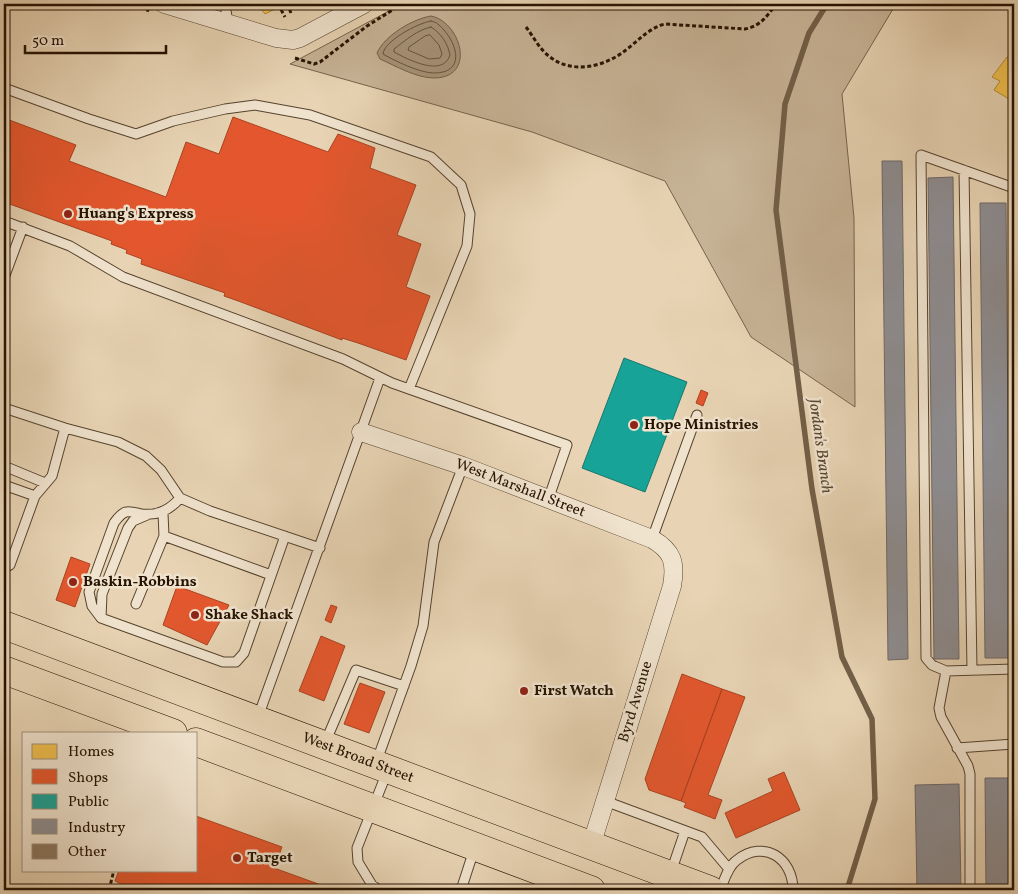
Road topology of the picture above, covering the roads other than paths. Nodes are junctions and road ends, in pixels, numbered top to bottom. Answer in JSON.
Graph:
{"nodes":[{"id":1,"x":224,"y":4,"type":"edge"},
{"id":2,"x":364,"y":4,"type":"edge"},
{"id":3,"x":177,"y":5,"type":"edge"},
{"id":4,"x":228,"y":23,"type":"junction"},
{"id":5,"x":4,"y":88,"type":"edge"},
{"id":6,"x":964,"y":170,"type":"junction"},
{"id":7,"x":1014,"y":188,"type":"edge"},
{"id":8,"x":1014,"y":210,"type":"edge"},
{"id":9,"x":4,"y":221,"type":"edge"},
{"id":10,"x":23,"y":227,"type":"junction"},
{"id":11,"x":4,"y":278,"type":"edge"},
{"id":12,"x":380,"y":378,"type":"junction"},
{"id":13,"x":408,"y":389,"type":"junction"},
{"id":14,"x":4,"y":408,"type":"edge"},
{"id":15,"x":697,"y":415,"type":"dead end"},
{"id":16,"x":66,"y":428,"type":"junction"},
{"id":17,"x":361,"y":432,"type":"junction"},
{"id":18,"x":4,"y":466,"type":"edge"},
{"id":19,"x":463,"y":466,"type":"junction"},
{"id":20,"x":45,"y":483,"type":"junction"},
{"id":21,"x":4,"y":485,"type":"edge"},
{"id":22,"x":35,"y":496,"type":"junction"},
{"id":23,"x":180,"y":498,"type":"junction"},
{"id":24,"x":548,"y":500,"type":"junction"},
{"id":25,"x":163,"y":513,"type":"junction"},
{"id":26,"x":147,"y":514,"type":"junction"},
{"id":27,"x":164,"y":536,"type":"junction"},
{"id":28,"x":285,"y":536,"type":"junction"},
{"id":29,"x":652,"y":539,"type":"junction"},
{"id":30,"x":320,"y":548,"type":"junction"},
{"id":31,"x":672,"y":558,"type":"joint"},
{"id":32,"x":7,"y":566,"type":"edge"},
{"id":33,"x":271,"y":575,"type":"junction"},
{"id":34,"x":136,"y":604,"type":"dead end"},
{"id":35,"x":101,"y":618,"type":"junction"},
{"id":36,"x":4,"y":624,"type":"edge"},
{"id":37,"x":1014,"y":669,"type":"edge"},
{"id":38,"x":4,"y":670,"type":"edge"},
{"id":39,"x":972,"y":670,"type":"junction"},
{"id":40,"x":946,"y":671,"type":"junction"},
{"id":41,"x":404,"y":686,"type":"junction"},
{"id":42,"x":257,"y":720,"type":"junction"},
{"id":43,"x":169,"y":732,"type":"edge"},
{"id":44,"x":198,"y":743,"type":"edge"},
{"id":45,"x":1014,"y":744,"type":"edge"},
{"id":46,"x":324,"y":745,"type":"junction"},
{"id":47,"x":957,"y":748,"type":"junction"},
{"id":48,"x":382,"y":767,"type":"junction"},
{"id":49,"x":605,"y":800,"type":"junction"},
{"id":50,"x":372,"y":809,"type":"junction"},
{"id":51,"x":685,"y":830,"type":"junction"},
{"id":52,"x":591,"y":846,"type":"junction"},
{"id":53,"x":474,"y":847,"type":"junction"},
{"id":54,"x":729,"y":869,"type":"junction"},
{"id":55,"x":670,"y":875,"type":"junction"},
{"id":56,"x":580,"y":888,"type":"edge"},
{"id":57,"x":379,"y":890,"type":"edge"},
{"id":58,"x":460,"y":890,"type":"edge"},
{"id":59,"x":710,"y":890,"type":"edge"},
{"id":60,"x":720,"y":890,"type":"edge"},
{"id":61,"x":793,"y":890,"type":"edge"},
{"id":62,"x":970,"y":890,"type":"edge"}],
"edges":[{"from":1,"to":4,"type":"lane"},
{"from":2,"to":4,"type":"street"},
{"from":3,"to":4,"type":"street"},
{"from":5,"to":13,"type":"lane"},
{"from":6,"to":7,"type":"lane"},
{"from":6,"to":39,"type":"lane"},
{"from":6,"to":40,"type":"lane"},
{"from":7,"to":8,"type":"lane"},
{"from":9,"to":10,"type":"lane"},
{"from":10,"to":11,"type":"lane"},
{"from":10,"to":12,"type":"lane"},
{"from":12,"to":13,"type":"lane"},
{"from":12,"to":17,"type":"lane"},
{"from":13,"to":24,"type":"lane"},
{"from":14,"to":16,"type":"lane"},
{"from":15,"to":29,"type":"lane"},
{"from":16,"to":20,"type":"lane"},
{"from":16,"to":23,"type":"lane"},
{"from":17,"to":19,"type":"street","name":"West Marshall Street"},
{"from":17,"to":30,"type":"lane"},
{"from":18,"to":20,"type":"lane"},
{"from":19,"to":24,"type":"street","name":"West Marshall Street"},
{"from":19,"to":41,"type":"lane"},
{"from":20,"to":22,"type":"lane"},
{"from":21,"to":22,"type":"lane"},
{"from":22,"to":32,"type":"lane"},
{"from":23,"to":25,"type":"lane"},
{"from":23,"to":28,"type":"lane"},
{"from":24,"to":29,"type":"street","name":"West Marshall Street"},
{"from":25,"to":26,"type":"lane"},
{"from":25,"to":27,"type":"lane"},
{"from":26,"to":35,"type":"lane"},
{"from":26,"to":35,"type":"lane"},
{"from":27,"to":33,"type":"lane"},
{"from":27,"to":34,"type":"lane"},
{"from":28,"to":30,"type":"lane"},
{"from":28,"to":33,"type":"lane"},
{"from":29,"to":31,"type":"street","name":"West Marshall Street"},
{"from":30,"to":42,"type":"lane"},
{"from":31,"to":49,"type":"street","name":"Byrd Avenue"},
{"from":33,"to":35,"type":"lane"},
{"from":36,"to":42,"type":"main road","name":"West Broad Street"},
{"from":37,"to":39,"type":"lane"},
{"from":38,"to":43,"type":"main road"},
{"from":39,"to":40,"type":"lane"},
{"from":40,"to":47,"type":"lane"},
{"from":41,"to":46,"type":"lane"},
{"from":41,"to":48,"type":"lane"},
{"from":42,"to":46,"type":"main road","name":"West Broad Street"},
{"from":44,"to":50,"type":"main road"},
{"from":45,"to":47,"type":"lane"},
{"from":46,"to":48,"type":"main road","name":"West Broad Street"},
{"from":47,"to":62,"type":"lane"},
{"from":48,"to":50,"type":"lane"},
{"from":48,"to":52,"type":"main road","name":"West Broad Street"},
{"from":49,"to":51,"type":"lane"},
{"from":49,"to":52,"type":"street","name":"Byrd Avenue"},
{"from":50,"to":53,"type":"main road"},
{"from":50,"to":57,"type":"lane"},
{"from":51,"to":54,"type":"lane"},
{"from":51,"to":55,"type":"lane"},
{"from":52,"to":55,"type":"main road","name":"West Broad Street"},
{"from":53,"to":56,"type":"main road"},
{"from":53,"to":58,"type":"lane"},
{"from":54,"to":60,"type":"lane"},
{"from":54,"to":61,"type":"lane"},
{"from":55,"to":59,"type":"main road","name":"West Broad Street"}]}
